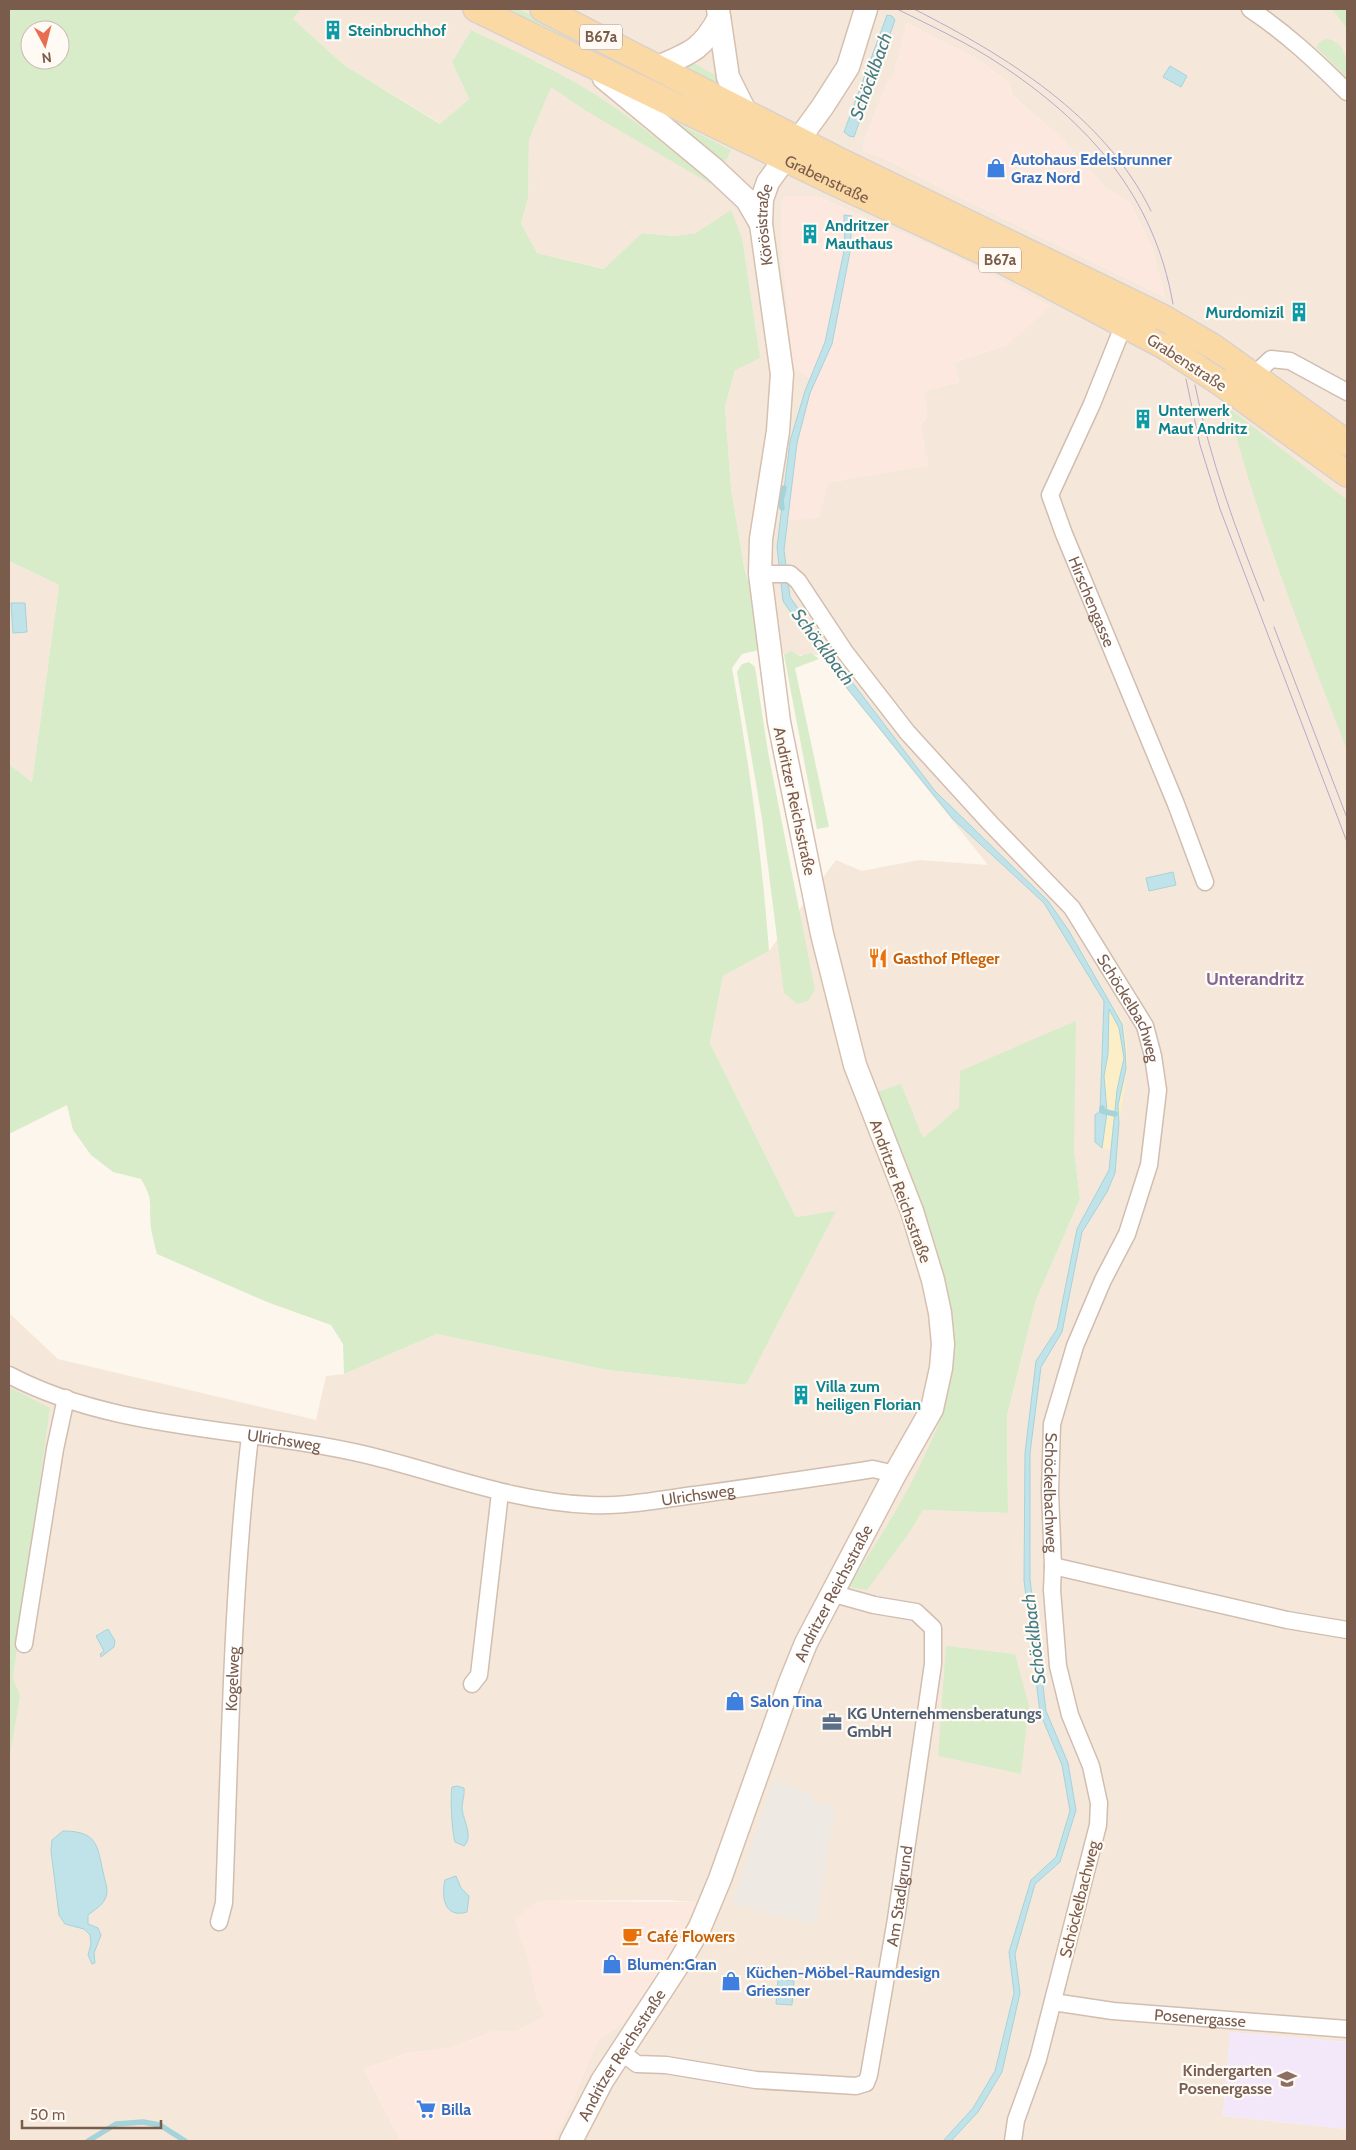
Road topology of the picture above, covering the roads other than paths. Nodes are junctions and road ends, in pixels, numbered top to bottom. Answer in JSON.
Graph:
{"nodes":[{"id":1,"x":476,"y":9,"type":"edge"},
{"id":2,"x":543,"y":9,"type":"edge"},
{"id":3,"x":866,"y":9,"type":"edge"},
{"id":4,"x":1250,"y":9,"type":"edge"},
{"id":5,"x":719,"y":14,"type":"edge"},
{"id":6,"x":584,"y":61,"type":"junction"},
{"id":7,"x":658,"y":66,"type":"junction"},
{"id":8,"x":1347,"y":92,"type":"edge"},
{"id":9,"x":745,"y":111,"type":"junction"},
{"id":10,"x":793,"y":149,"type":"junction"},
{"id":11,"x":762,"y":224,"type":"junction"},
{"id":12,"x":1124,"y":324,"type":"junction"},
{"id":13,"x":1255,"y":374,"type":"junction"},
{"id":14,"x":1347,"y":392,"type":"edge"},
{"id":15,"x":1347,"y":442,"type":"edge"},
{"id":16,"x":1347,"y":474,"type":"edge"},
{"id":17,"x":768,"y":494,"type":"joint"},
{"id":18,"x":775,"y":574,"type":"junction"},
{"id":19,"x":1204,"y":882,"type":"dead end"},
{"id":20,"x":9,"y":1375,"type":"edge"},
{"id":21,"x":66,"y":1398,"type":"junction"},
{"id":22,"x":250,"y":1436,"type":"junction"},
{"id":23,"x":895,"y":1474,"type":"junction"},
{"id":24,"x":500,"y":1492,"type":"junction"},
{"id":25,"x":1053,"y":1566,"type":"junction"},
{"id":26,"x":831,"y":1593,"type":"junction"},
{"id":27,"x":1347,"y":1630,"type":"edge"},
{"id":28,"x":24,"y":1644,"type":"dead end"},
{"id":29,"x":472,"y":1684,"type":"dead end"},
{"id":30,"x":219,"y":1922,"type":"dead end"},
{"id":31,"x":1053,"y":2002,"type":"junction"},
{"id":32,"x":1347,"y":2029,"type":"edge"},
{"id":33,"x":621,"y":2052,"type":"junction"},
{"id":34,"x":572,"y":2141,"type":"edge"},
{"id":35,"x":1014,"y":2141,"type":"edge"}],
"edges":[{"from":1,"to":6,"type":"main road","name":"Grabenstraße","number":"B67a"},
{"from":2,"to":7,"type":"main road","name":"Grabenstraße","number":"B67a"},
{"from":3,"to":10,"type":"main road","name":"Körösistraße"},
{"from":4,"to":8,"type":"street"},
{"from":5,"to":7,"type":"main road"},
{"from":5,"to":9,"type":"main road"},
{"from":6,"to":10,"type":"main road","name":"Grabenstraße","number":"B67a"},
{"from":6,"to":11,"type":"main road"},
{"from":7,"to":9,"type":"main road","name":"Grabenstraße","number":"B67a"},
{"from":9,"to":10,"type":"main road","name":"Grabenstraße","number":"B67a"},
{"from":10,"to":11,"type":"main road","name":"Körösistraße"},
{"from":10,"to":12,"type":"main road","name":"Grabenstraße","number":"B67a"},
{"from":10,"to":13,"type":"main road","name":"Grabenstraße","number":"B67a","bridge":true},
{"from":11,"to":17,"type":"main road","name":"Körösistraße"},
{"from":12,"to":16,"type":"main road","name":"Grabenstraße","number":"B67a","bridge":true},
{"from":12,"to":19,"type":"street","name":"Hirschengasse"},
{"from":13,"to":14,"type":"street"},
{"from":13,"to":15,"type":"main road","name":"Grabenstraße","number":"B67a"},
{"from":17,"to":18,"type":"main road","name":"Andritzer Reichsstraße"},
{"from":18,"to":23,"type":"main road","name":"Andritzer Reichsstraße"},
{"from":18,"to":25,"type":"street","name":"Schöckelbachweg"},
{"from":20,"to":21,"type":"street","name":"Ulrichsweg"},
{"from":21,"to":22,"type":"street","name":"Ulrichsweg"},
{"from":21,"to":28,"type":"street"},
{"from":22,"to":24,"type":"street","name":"Ulrichsweg"},
{"from":22,"to":30,"type":"street","name":"Kogelweg"},
{"from":23,"to":24,"type":"street","name":"Ulrichsweg"},
{"from":23,"to":26,"type":"main road","name":"Andritzer Reichsstraße"},
{"from":24,"to":29,"type":"street"},
{"from":25,"to":27,"type":"street","name":"Schöckelbachweg"},
{"from":25,"to":31,"type":"street","name":"Schöckelbachweg"},
{"from":26,"to":33,"type":"main road","name":"Andritzer Reichsstraße"},
{"from":26,"to":33,"type":"street","name":"Am Stadlgrund"},
{"from":31,"to":32,"type":"street","name":"Posenergasse"},
{"from":31,"to":35,"type":"street","name":"Schöckelbachweg"},
{"from":33,"to":34,"type":"main road","name":"Andritzer Reichsstraße"}]}
